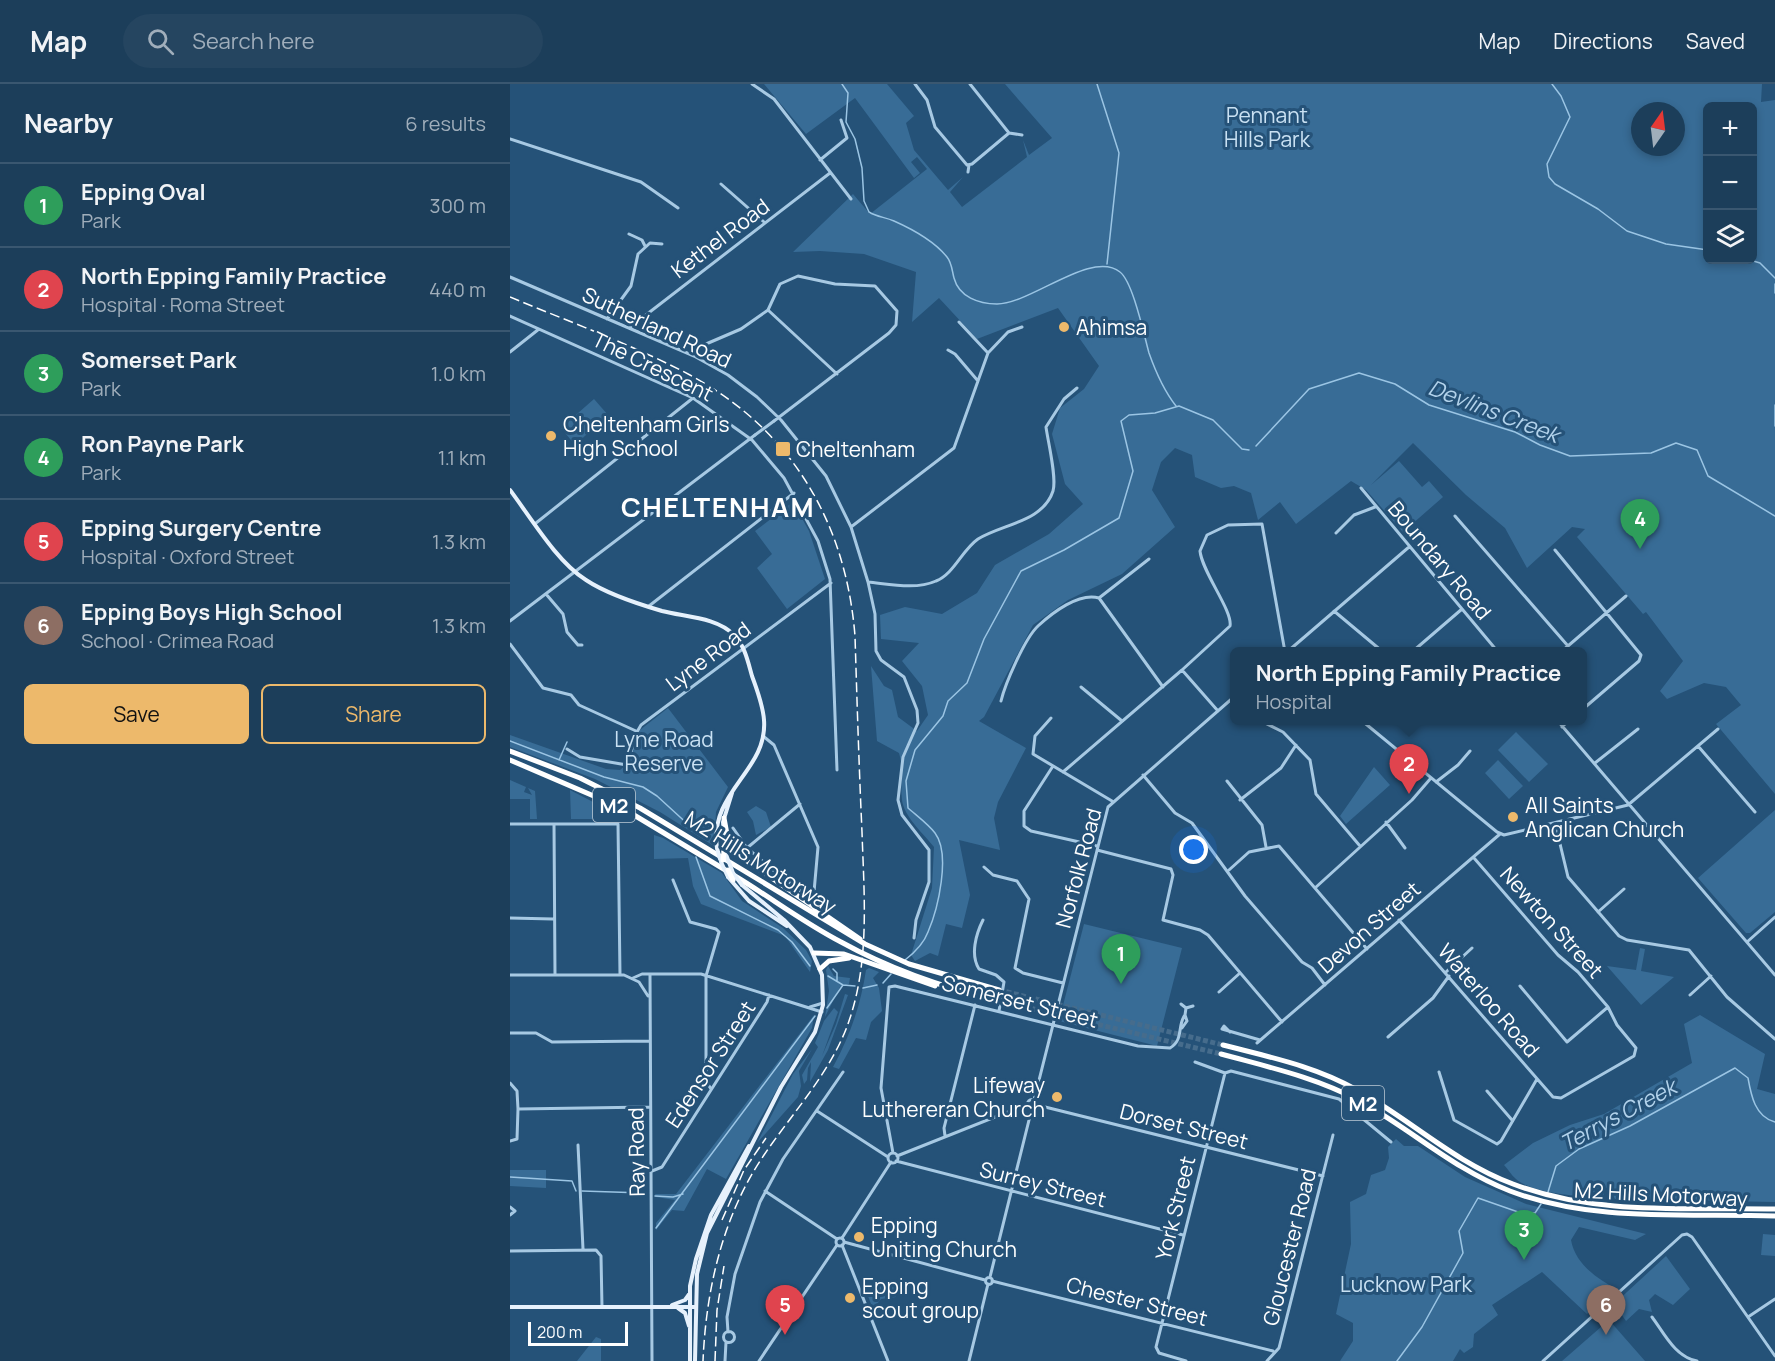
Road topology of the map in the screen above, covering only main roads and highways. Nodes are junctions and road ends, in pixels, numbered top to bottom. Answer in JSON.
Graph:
{"nodes":[{"id":1,"x":510,"y":490,"type":"edge"},
{"id":2,"x":510,"y":751,"type":"edge"},
{"id":3,"x":510,"y":760,"type":"edge"},
{"id":4,"x":734,"y":790,"type":"junction"},
{"id":5,"x":724,"y":818,"type":"junction"},
{"id":6,"x":724,"y":851,"type":"junction"},
{"id":7,"x":770,"y":876,"type":"junction"},
{"id":8,"x":731,"y":880,"type":"junction"},
{"id":9,"x":790,"y":928,"type":"junction"},
{"id":10,"x":865,"y":944,"type":"junction"},
{"id":11,"x":813,"y":953,"type":"junction"},
{"id":12,"x":859,"y":959,"type":"junction"},
{"id":13,"x":884,"y":966,"type":"junction"},
{"id":14,"x":820,"y":969,"type":"junction"},
{"id":15,"x":999,"y":990,"type":"tunnel mouth"},
{"id":16,"x":996,"y":1000,"type":"tunnel mouth"},
{"id":17,"x":1223,"y":1045,"type":"tunnel mouth"},
{"id":18,"x":1221,"y":1054,"type":"tunnel mouth"},
{"id":19,"x":749,"y":1146,"type":"junction"},
{"id":20,"x":1775,"y":1209,"type":"edge"},
{"id":21,"x":1775,"y":1216,"type":"edge"},
{"id":22,"x":690,"y":1289,"type":"junction"},
{"id":23,"x":668,"y":1306,"type":"junction"},
{"id":24,"x":696,"y":1306,"type":"junction"},
{"id":25,"x":510,"y":1307,"type":"edge"},
{"id":26,"x":690,"y":1307,"type":"junction"},
{"id":27,"x":691,"y":1337,"type":"junction"},
{"id":28,"x":690,"y":1361,"type":"edge"},
{"id":29,"x":695,"y":1361,"type":"edge"}],
"edges":[{"from":1,"to":4,"type":"main road"},
{"from":2,"to":10,"type":"highway","name":"M2 Hills Motorway","number":"M2"},
{"from":3,"to":13,"type":"highway","name":"M2 Hills Motorway","number":"M2"},
{"from":4,"to":5,"type":"main road"},
{"from":4,"to":8,"type":"main road","bridge":true},
{"from":5,"to":6,"type":"main road"},
{"from":5,"to":7,"type":"highway","number":"M2"},
{"from":6,"to":7,"type":"highway","number":"M2"},
{"from":6,"to":8,"type":"highway","bridge":true},
{"from":6,"to":9,"type":"main road","bridge":true},
{"from":7,"to":10,"type":"highway","number":"M2"},
{"from":8,"to":9,"type":"main road"},
{"from":9,"to":11,"type":"main road"},
{"from":10,"to":15,"type":"highway","name":"M2 Hills Motorway","number":"M2"},
{"from":11,"to":12,"type":"highway"},
{"from":11,"to":14,"type":"main road"},
{"from":12,"to":13,"type":"highway"},
{"from":12,"to":14,"type":"highway"},
{"from":13,"to":16,"type":"highway","name":"M2 Hills Motorway","number":"M2"},
{"from":14,"to":19,"type":"main road"},
{"from":17,"to":20,"type":"highway","name":"M2 Hills Motorway","number":"M2"},
{"from":18,"to":21,"type":"highway","name":"M2 Hills Motorway","number":"M2"},
{"from":19,"to":22,"type":"main road"},
{"from":19,"to":24,"type":"main road"},
{"from":22,"to":23,"type":"main road"},
{"from":22,"to":26,"type":"main road"},
{"from":23,"to":25,"type":"main road"},
{"from":23,"to":26,"type":"main road"},
{"from":23,"to":27,"type":"main road"},
{"from":24,"to":26,"type":"main road"},
{"from":24,"to":29,"type":"main road"},
{"from":26,"to":27,"type":"main road"},
{"from":27,"to":28,"type":"main road"}]}
